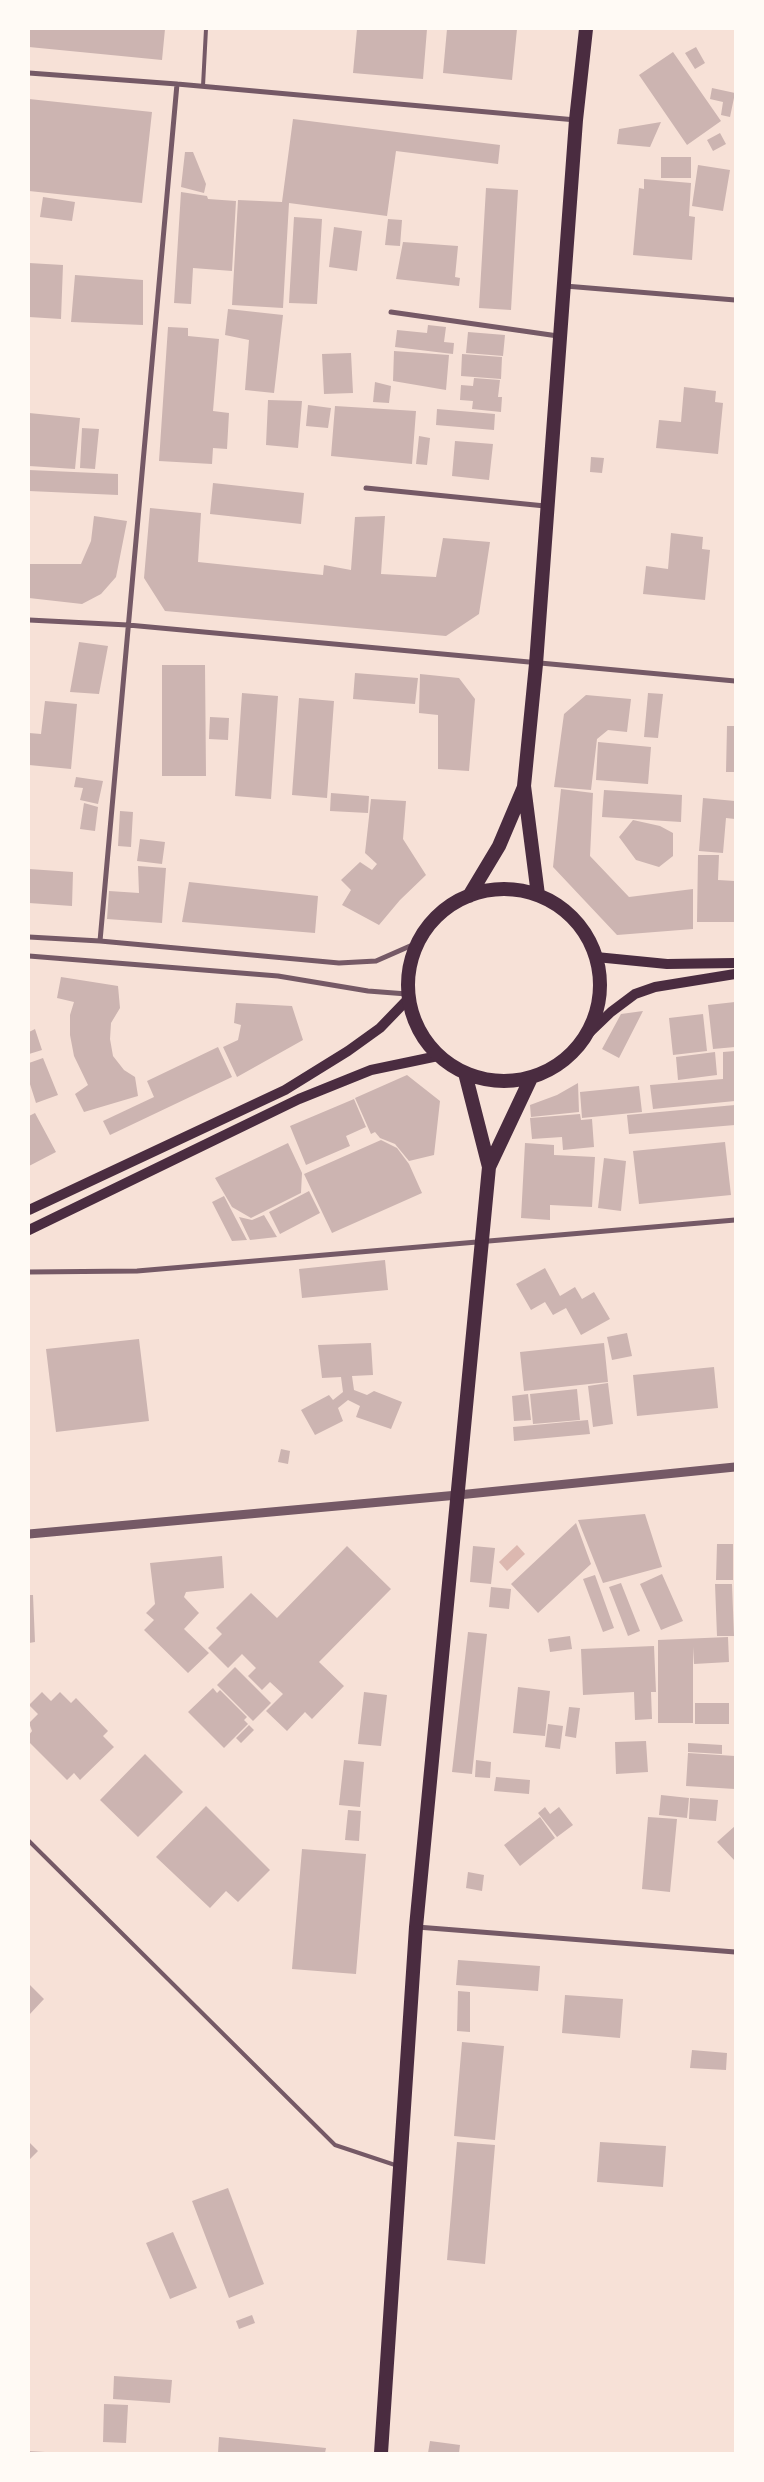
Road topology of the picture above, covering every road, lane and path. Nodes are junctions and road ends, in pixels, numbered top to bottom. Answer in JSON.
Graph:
{"nodes":[{"id":1,"x":206,"y":29,"type":"edge"},
{"id":2,"x":586,"y":29,"type":"edge"},
{"id":3,"x":29,"y":73,"type":"edge"},
{"id":4,"x":177,"y":84,"type":"junction"},
{"id":5,"x":203,"y":86,"type":"junction"},
{"id":6,"x":576,"y":120,"type":"junction"},
{"id":7,"x":564,"y":286,"type":"junction"},
{"id":8,"x":735,"y":300,"type":"edge"},
{"id":9,"x":391,"y":312,"type":"dead end"},
{"id":10,"x":561,"y":336,"type":"junction"},
{"id":11,"x":366,"y":488,"type":"dead end"},
{"id":12,"x":546,"y":506,"type":"junction"},
{"id":13,"x":29,"y":620,"type":"edge"},
{"id":14,"x":128,"y":625,"type":"junction"},
{"id":15,"x":536,"y":664,"type":"junction"},
{"id":16,"x":735,"y":681,"type":"edge"},
{"id":17,"x":524,"y":786,"type":"junction"},
{"id":18,"x":538,"y":895,"type":"junction"},
{"id":19,"x":469,"y":896,"type":"junction"},
{"id":20,"x":29,"y":937,"type":"edge"},
{"id":21,"x":100,"y":941,"type":"junction"},
{"id":22,"x":416,"y":943,"type":"junction"},
{"id":23,"x":29,"y":956,"type":"edge"},
{"id":24,"x":596,"y":957,"type":"junction"},
{"id":25,"x":735,"y":963,"type":"edge"},
{"id":26,"x":735,"y":974,"type":"edge"},
{"id":27,"x":408,"y":997,"type":"junction"},
{"id":28,"x":587,"y":1035,"type":"junction"},
{"id":29,"x":438,"y":1056,"type":"junction"},
{"id":30,"x":464,"y":1074,"type":"junction"},
{"id":31,"x":531,"y":1078,"type":"junction"},
{"id":32,"x":489,"y":1167,"type":"junction"},
{"id":33,"x":29,"y":1210,"type":"edge"},
{"id":34,"x":735,"y":1220,"type":"edge"},
{"id":35,"x":29,"y":1230,"type":"edge"},
{"id":36,"x":482,"y":1241,"type":"junction"},
{"id":37,"x":29,"y":1272,"type":"edge"},
{"id":38,"x":735,"y":1467,"type":"edge"},
{"id":39,"x":458,"y":1495,"type":"junction"},
{"id":40,"x":29,"y":1534,"type":"edge"},
{"id":41,"x":29,"y":1840,"type":"edge"},
{"id":42,"x":416,"y":1927,"type":"junction"},
{"id":43,"x":735,"y":1952,"type":"edge"},
{"id":44,"x":400,"y":2167,"type":"junction"},
{"id":45,"x":381,"y":2453,"type":"edge"}],
"edges":[{"from":1,"to":5,"type":"lane"},
{"from":2,"to":6,"type":"highway"},
{"from":3,"to":4,"type":"street"},
{"from":4,"to":5,"type":"street"},
{"from":4,"to":14,"type":"street"},
{"from":5,"to":6,"type":"street"},
{"from":6,"to":7,"type":"highway"},
{"from":7,"to":8,"type":"street"},
{"from":7,"to":10,"type":"highway"},
{"from":9,"to":10,"type":"street"},
{"from":10,"to":12,"type":"highway"},
{"from":11,"to":12,"type":"street"},
{"from":12,"to":15,"type":"highway"},
{"from":13,"to":14,"type":"street"},
{"from":14,"to":15,"type":"street"},
{"from":14,"to":21,"type":"street"},
{"from":15,"to":16,"type":"street"},
{"from":15,"to":17,"type":"highway"},
{"from":17,"to":18,"type":"highway"},
{"from":17,"to":19,"type":"highway"},
{"from":18,"to":19,"type":"highway"},
{"from":18,"to":24,"type":"highway"},
{"from":19,"to":22,"type":"highway"},
{"from":20,"to":21,"type":"street"},
{"from":21,"to":22,"type":"street"},
{"from":22,"to":27,"type":"highway"},
{"from":23,"to":27,"type":"street"},
{"from":24,"to":25,"type":"main road"},
{"from":24,"to":28,"type":"highway"},
{"from":26,"to":28,"type":"main road"},
{"from":27,"to":29,"type":"highway"},
{"from":27,"to":33,"type":"main road"},
{"from":28,"to":31,"type":"highway"},
{"from":29,"to":30,"type":"highway"},
{"from":29,"to":35,"type":"main road"},
{"from":30,"to":31,"type":"highway"},
{"from":30,"to":32,"type":"highway"},
{"from":31,"to":32,"type":"highway"},
{"from":32,"to":36,"type":"highway"},
{"from":34,"to":36,"type":"street"},
{"from":36,"to":37,"type":"street"},
{"from":36,"to":39,"type":"highway"},
{"from":38,"to":39,"type":"street"},
{"from":39,"to":40,"type":"street"},
{"from":39,"to":42,"type":"highway"},
{"from":41,"to":44,"type":"lane"},
{"from":42,"to":43,"type":"street"},
{"from":42,"to":44,"type":"highway"},
{"from":44,"to":45,"type":"highway"}]}
